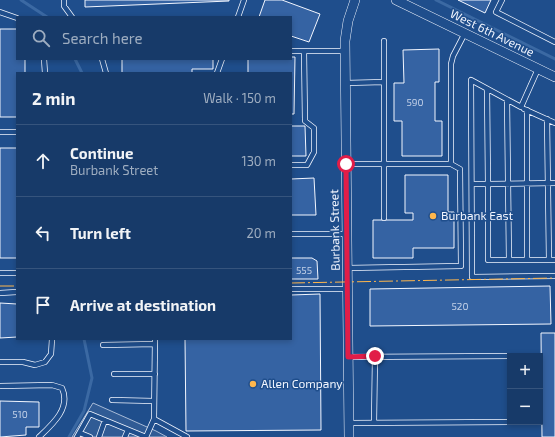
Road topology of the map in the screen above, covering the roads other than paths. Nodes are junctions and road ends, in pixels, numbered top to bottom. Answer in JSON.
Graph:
{"nodes":[{"id":1,"x":64,"y":0,"type":"edge"},
{"id":2,"x":244,"y":0,"type":"edge"},
{"id":3,"x":356,"y":0,"type":"edge"},
{"id":4,"x":396,"y":0,"type":"edge"},
{"id":5,"x":502,"y":0,"type":"edge"},
{"id":6,"x":0,"y":12,"type":"edge"},
{"id":7,"x":71,"y":16,"type":"edge"},
{"id":8,"x":238,"y":16,"type":"edge"},
{"id":9,"x":16,"y":18,"type":"edge"},
{"id":10,"x":465,"y":34,"type":"junction"},
{"id":11,"x":384,"y":41,"type":"dead end"},
{"id":12,"x":555,"y":42,"type":"edge"},
{"id":13,"x":345,"y":50,"type":"junction"},
{"id":14,"x":292,"y":51,"type":"edge"},
{"id":15,"x":304,"y":51,"type":"junction"},
{"id":16,"x":44,"y":60,"type":"edge"},
{"id":17,"x":102,"y":60,"type":"edge"},
{"id":18,"x":222,"y":60,"type":"edge"},
{"id":19,"x":538,"y":69,"type":"junction"},
{"id":20,"x":45,"y":72,"type":"edge"},
{"id":21,"x":106,"y":72,"type":"edge"},
{"id":22,"x":217,"y":72,"type":"edge"},
{"id":23,"x":555,"y":78,"type":"edge"},
{"id":24,"x":384,"y":82,"type":"junction"},
{"id":25,"x":346,"y":83,"type":"junction"},
{"id":26,"x":487,"y":89,"type":"junction"},
{"id":27,"x":507,"y":100,"type":"junction"},
{"id":28,"x":521,"y":107,"type":"junction"},
{"id":29,"x":527,"y":110,"type":"junction"},
{"id":30,"x":547,"y":120,"type":"junction"},
{"id":31,"x":555,"y":123,"type":"edge"},
{"id":32,"x":0,"y":132,"type":"edge"},
{"id":33,"x":16,"y":132,"type":"edge"},
{"id":34,"x":346,"y":164,"type":"junction"},
{"id":35,"x":384,"y":164,"type":"junction"},
{"id":36,"x":451,"y":164,"type":"junction"},
{"id":37,"x":292,"y":165,"type":"edge"},
{"id":38,"x":527,"y":183,"type":"junction"},
{"id":39,"x":548,"y":183,"type":"junction"},
{"id":40,"x":555,"y":183,"type":"edge"},
{"id":41,"x":472,"y":184,"type":"junction"},
{"id":42,"x":488,"y":184,"type":"junction"},
{"id":43,"x":508,"y":184,"type":"junction"},
{"id":44,"x":384,"y":218,"type":"dead end"},
{"id":45,"x":292,"y":234,"type":"edge"},
{"id":46,"x":347,"y":234,"type":"junction"},
{"id":47,"x":509,"y":260,"type":"junction"},
{"id":48,"x":527,"y":260,"type":"junction"},
{"id":49,"x":549,"y":260,"type":"junction"},
{"id":50,"x":555,"y":260,"type":"edge"},
{"id":51,"x":347,"y":268,"type":"junction"},
{"id":52,"x":16,"y":272,"type":"edge"},
{"id":53,"x":0,"y":273,"type":"edge"},
{"id":54,"x":555,"y":276,"type":"edge"},
{"id":55,"x":292,"y":289,"type":"edge"},
{"id":56,"x":348,"y":289,"type":"junction"},
{"id":57,"x":0,"y":292,"type":"edge"},
{"id":58,"x":16,"y":292,"type":"edge"},
{"id":59,"x":52,"y":340,"type":"edge"},
{"id":60,"x":155,"y":342,"type":"edge"},
{"id":61,"x":103,"y":345,"type":"dead end"},
{"id":62,"x":375,"y":356,"type":"junction"},
{"id":63,"x":507,"y":356,"type":"edge"},
{"id":64,"x":348,"y":357,"type":"junction"},
{"id":65,"x":0,"y":362,"type":"edge"},
{"id":66,"x":114,"y":374,"type":"dead end"},
{"id":67,"x":155,"y":374,"type":"junction"},
{"id":68,"x":0,"y":386,"type":"edge"},
{"id":69,"x":112,"y":400,"type":"dead end"},
{"id":70,"x":154,"y":401,"type":"junction"},
{"id":71,"x":154,"y":419,"type":"junction"},
{"id":72,"x":105,"y":420,"type":"junction"},
{"id":73,"x":507,"y":422,"type":"edge"},
{"id":74,"x":349,"y":423,"type":"junction"},
{"id":75,"x":374,"y":423,"type":"junction"},
{"id":76,"x":128,"y":430,"type":"junction"},
{"id":77,"x":78,"y":435,"type":"edge"},
{"id":78,"x":39,"y":437,"type":"edge"},
{"id":79,"x":90,"y":437,"type":"edge"},
{"id":80,"x":99,"y":437,"type":"edge"},
{"id":81,"x":125,"y":437,"type":"edge"},
{"id":82,"x":146,"y":437,"type":"edge"},
{"id":83,"x":187,"y":437,"type":"edge"},
{"id":84,"x":349,"y":437,"type":"edge"}],
"edges":[{"from":1,"to":7,"type":"lane"},
{"from":2,"to":8,"type":"lane"},
{"from":3,"to":13,"type":"street","name":"Burbank Street"},
{"from":4,"to":10,"type":"street","name":"West 6th Avenue"},
{"from":5,"to":12,"type":"lane"},
{"from":6,"to":9,"type":"lane"},
{"from":10,"to":19,"type":"street","name":"West 6th Avenue"},
{"from":10,"to":36,"type":"lane"},
{"from":11,"to":24,"type":"lane"},
{"from":13,"to":15,"type":"lane"},
{"from":13,"to":25,"type":"street","name":"Burbank Street"},
{"from":14,"to":15,"type":"lane"},
{"from":15,"to":37,"type":"lane"},
{"from":16,"to":20,"type":"lane"},
{"from":17,"to":21,"type":"lane"},
{"from":18,"to":22,"type":"lane"},
{"from":19,"to":23,"type":"street","name":"West 6th Avenue"},
{"from":19,"to":28,"type":"lane"},
{"from":24,"to":25,"type":"lane"},
{"from":24,"to":35,"type":"lane"},
{"from":25,"to":34,"type":"street","name":"Burbank Street"},
{"from":26,"to":27,"type":"lane"},
{"from":26,"to":41,"type":"lane"},
{"from":26,"to":42,"type":"lane"},
{"from":27,"to":28,"type":"lane"},
{"from":27,"to":43,"type":"lane"},
{"from":28,"to":29,"type":"lane"},
{"from":29,"to":30,"type":"lane"},
{"from":29,"to":38,"type":"lane"},
{"from":30,"to":31,"type":"lane"},
{"from":30,"to":39,"type":"lane"},
{"from":32,"to":33,"type":"lane"},
{"from":34,"to":35,"type":"lane"},
{"from":34,"to":46,"type":"street","name":"Burbank Street"},
{"from":35,"to":36,"type":"lane"},
{"from":35,"to":44,"type":"lane"},
{"from":36,"to":51,"type":"lane"},
{"from":38,"to":39,"type":"lane"},
{"from":38,"to":43,"type":"lane"},
{"from":38,"to":48,"type":"lane"},
{"from":39,"to":40,"type":"lane"},
{"from":39,"to":49,"type":"lane"},
{"from":41,"to":42,"type":"lane"},
{"from":41,"to":54,"type":"lane"},
{"from":42,"to":43,"type":"lane"},
{"from":42,"to":47,"type":"lane"},
{"from":43,"to":47,"type":"lane"},
{"from":45,"to":46,"type":"lane"},
{"from":46,"to":51,"type":"street","name":"Burbank Street"},
{"from":47,"to":48,"type":"lane"},
{"from":48,"to":49,"type":"lane"},
{"from":49,"to":50,"type":"lane"},
{"from":51,"to":56,"type":"street","name":"Burbank Street"},
{"from":52,"to":53,"type":"lane"},
{"from":55,"to":56,"type":"lane"},
{"from":56,"to":64,"type":"street","name":"Burbank Street"},
{"from":57,"to":58,"type":"lane"},
{"from":59,"to":65,"type":"lane"},
{"from":60,"to":61,"type":"lane"},
{"from":60,"to":67,"type":"lane"},
{"from":62,"to":63,"type":"lane"},
{"from":62,"to":64,"type":"lane"},
{"from":62,"to":75,"type":"lane"},
{"from":64,"to":74,"type":"street","name":"Burbank Street"},
{"from":66,"to":67,"type":"lane"},
{"from":67,"to":70,"type":"lane"},
{"from":68,"to":78,"type":"lane"},
{"from":69,"to":70,"type":"lane"},
{"from":70,"to":71,"type":"lane"},
{"from":71,"to":82,"type":"lane"},
{"from":71,"to":83,"type":"lane"},
{"from":72,"to":76,"type":"lane"},
{"from":72,"to":77,"type":"lane"},
{"from":72,"to":80,"type":"lane"},
{"from":73,"to":75,"type":"lane"},
{"from":74,"to":75,"type":"lane"},
{"from":74,"to":84,"type":"street","name":"Burbank Street"},
{"from":76,"to":81,"type":"lane"},
{"from":76,"to":82,"type":"lane"},
{"from":77,"to":79,"type":"lane"}]}
